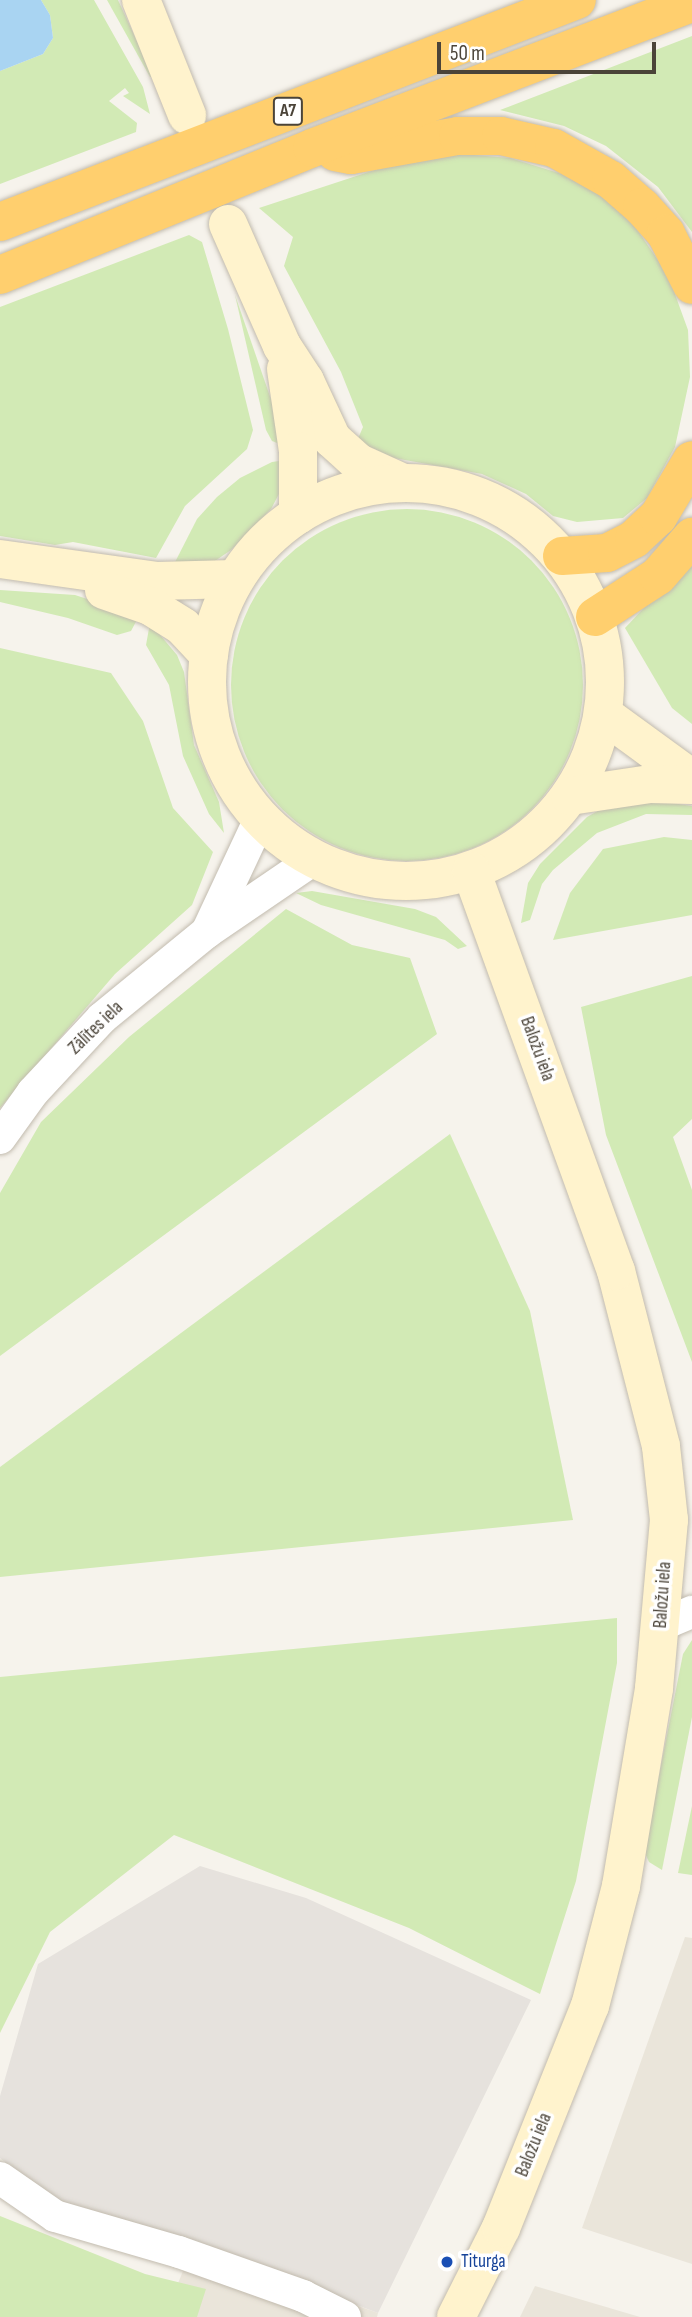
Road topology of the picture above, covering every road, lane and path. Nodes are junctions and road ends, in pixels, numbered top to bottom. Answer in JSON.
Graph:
{"nodes":[{"id":1,"x":141,"y":0,"type":"edge"},
{"id":2,"x":577,"y":0,"type":"edge"},
{"id":3,"x":692,"y":3,"type":"edge"},
{"id":4,"x":187,"y":115,"type":"dead end"},
{"id":5,"x":312,"y":148,"type":"junction"},
{"id":6,"x":0,"y":222,"type":"edge"},
{"id":7,"x":228,"y":224,"type":"dead end"},
{"id":8,"x":0,"y":275,"type":"edge"},
{"id":9,"x":692,"y":285,"type":"edge"},
{"id":10,"x":282,"y":346,"type":"junction"},
{"id":11,"x":692,"y":460,"type":"edge"},
{"id":12,"x":403,"y":483,"type":"junction"},
{"id":13,"x":298,"y":515,"type":"junction"},
{"id":14,"x":692,"y":537,"type":"edge"},
{"id":15,"x":562,"y":555,"type":"junction"},
{"id":16,"x":0,"y":559,"type":"edge"},
{"id":17,"x":61,"y":569,"type":"junction"},
{"id":18,"x":234,"y":579,"type":"junction"},
{"id":19,"x":595,"y":617,"type":"junction"},
{"id":20,"x":209,"y":655,"type":"junction"},
{"id":21,"x":603,"y":714,"type":"junction"},
{"id":22,"x":692,"y":779,"type":"edge"},
{"id":23,"x":692,"y":785,"type":"edge"},
{"id":24,"x":570,"y":796,"type":"junction"},
{"id":25,"x":260,"y":819,"type":"junction"},
{"id":26,"x":314,"y":859,"type":"junction"},
{"id":27,"x":471,"y":871,"type":"junction"},
{"id":28,"x":206,"y":932,"type":"junction"},
{"id":29,"x":0,"y":1138,"type":"edge"},
{"id":30,"x":680,"y":1529,"type":"edge"},
{"id":31,"x":677,"y":1618,"type":"edge"},
{"id":32,"x":0,"y":2178,"type":"edge"},
{"id":33,"x":345,"y":2317,"type":"edge"},
{"id":34,"x":456,"y":2317,"type":"edge"}],
"edges":[{"from":1,"to":4,"type":"main road"},
{"from":2,"to":6,"type":"highway","number":"A7"},
{"from":3,"to":5,"type":"highway","number":"A7"},
{"from":5,"to":8,"type":"highway","number":"A7"},
{"from":5,"to":9,"type":"highway"},
{"from":7,"to":10,"type":"main road"},
{"from":10,"to":12,"type":"main road"},
{"from":10,"to":13,"type":"main road"},
{"from":11,"to":15,"type":"highway"},
{"from":12,"to":13,"type":"main road"},
{"from":12,"to":15,"type":"main road"},
{"from":13,"to":18,"type":"main road"},
{"from":14,"to":19,"type":"highway"},
{"from":15,"to":19,"type":"main road"},
{"from":16,"to":17,"type":"main road"},
{"from":17,"to":18,"type":"main road"},
{"from":17,"to":20,"type":"main road"},
{"from":18,"to":20,"type":"main road"},
{"from":19,"to":21,"type":"main road"},
{"from":20,"to":25,"type":"main road"},
{"from":21,"to":22,"type":"main road"},
{"from":21,"to":24,"type":"main road"},
{"from":23,"to":24,"type":"main road"},
{"from":24,"to":27,"type":"main road"},
{"from":25,"to":26,"type":"main road"},
{"from":25,"to":28,"type":"street","name":"Zālītes iela"},
{"from":26,"to":27,"type":"main road"},
{"from":26,"to":28,"type":"street","name":"Zālītes iela"},
{"from":27,"to":30,"type":"main road","name":"Baložu iela"},
{"from":28,"to":29,"type":"street","name":"Zālītes iela"},
{"from":30,"to":31,"type":"main road","name":"Baložu iela"},
{"from":31,"to":34,"type":"main road","name":"Baložu iela"},
{"from":32,"to":33,"type":"street"}]}
